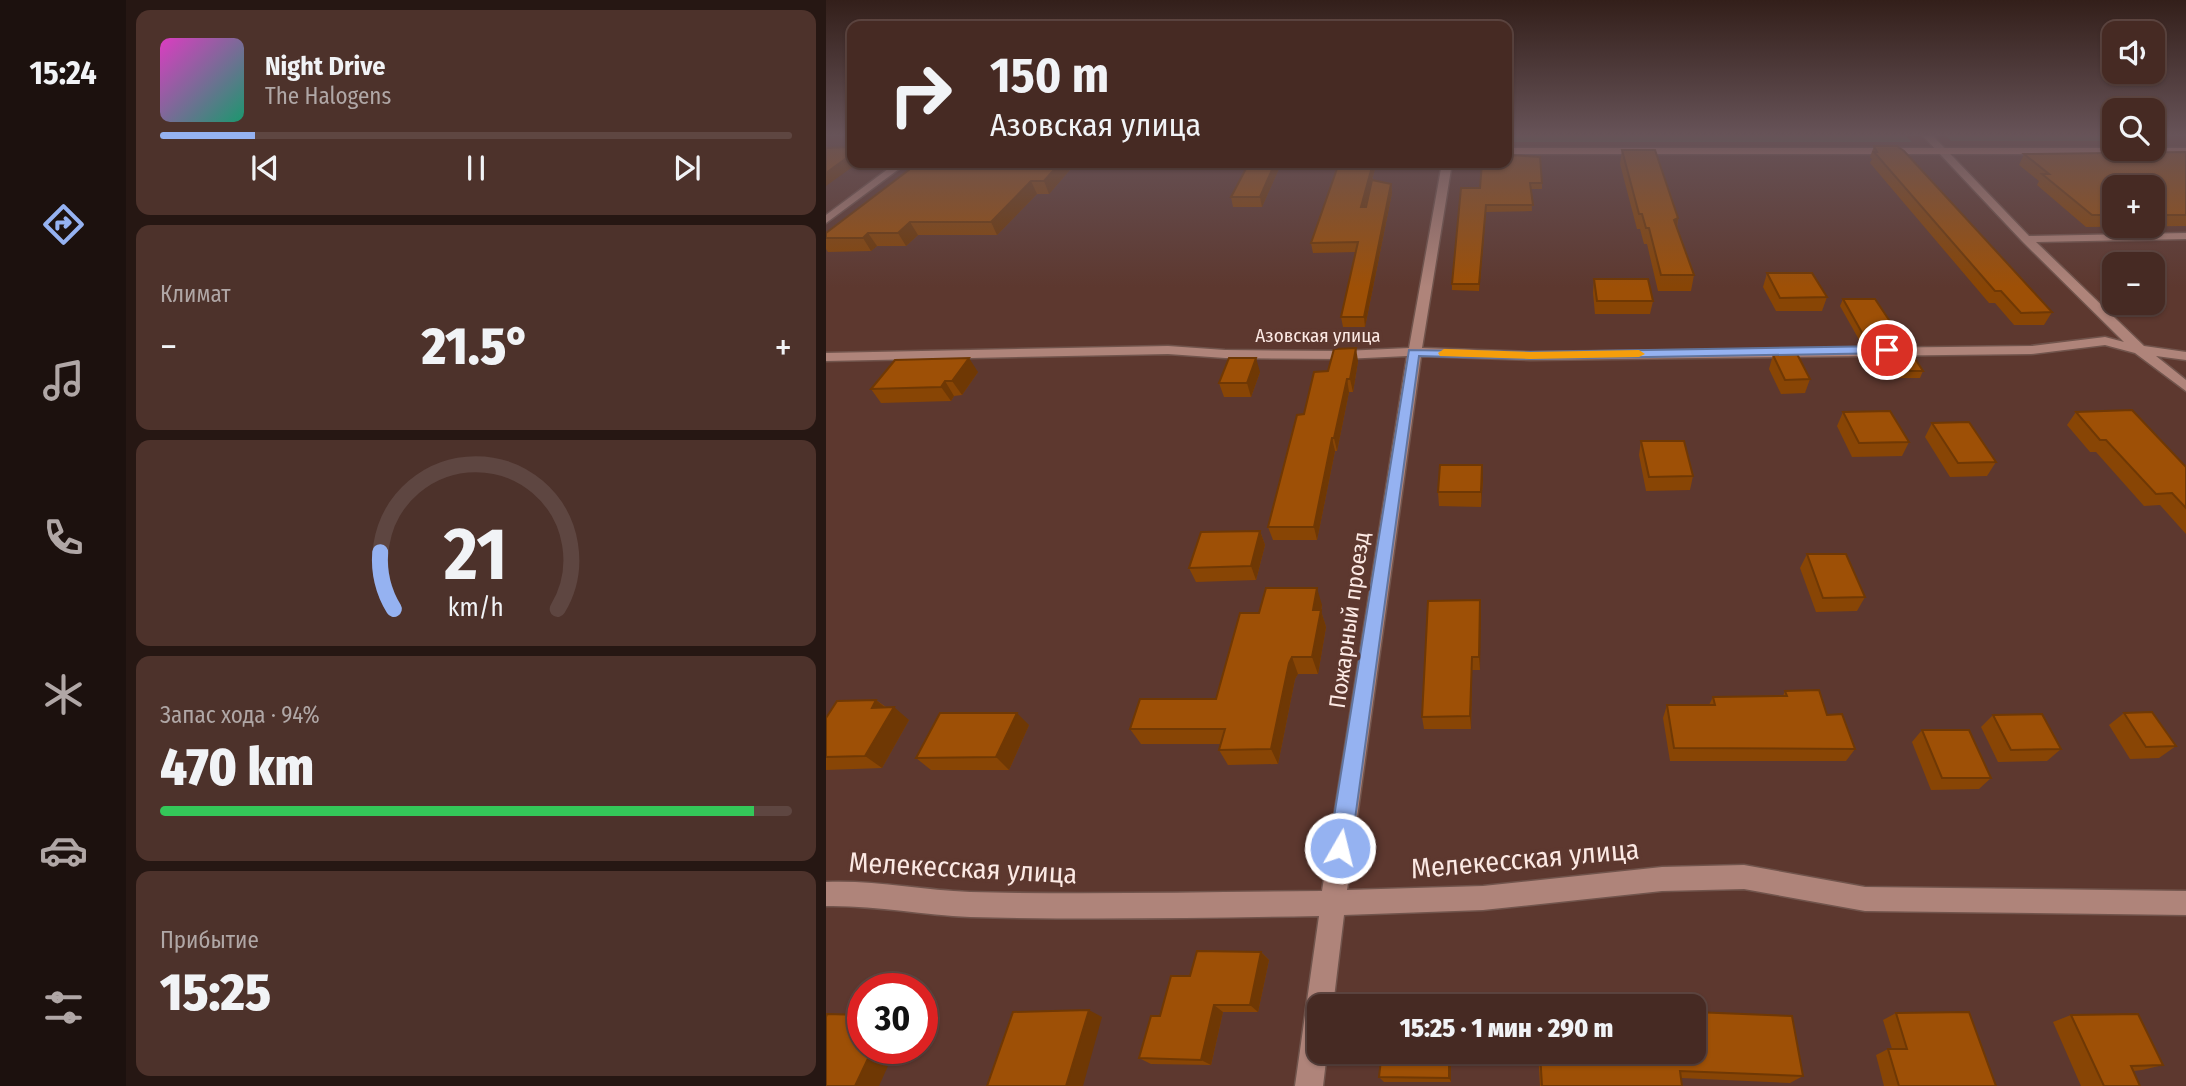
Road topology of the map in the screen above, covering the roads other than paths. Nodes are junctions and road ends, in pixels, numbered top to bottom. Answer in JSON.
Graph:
{"nodes":[{"id":1,"x":872,"y":186,"type":"edge"},
{"id":2,"x":1443,"y":186,"type":"edge"},
{"id":3,"x":1976,"y":186,"type":"edge"},
{"id":4,"x":826,"y":220,"type":"edge"},
{"id":5,"x":2186,"y":236,"type":"edge"},
{"id":6,"x":2026,"y":239,"type":"junction"},
{"id":7,"x":2140,"y":350,"type":"junction"},
{"id":8,"x":1414,"y":352,"type":"junction"},
{"id":9,"x":2186,"y":356,"type":"edge"},
{"id":10,"x":826,"y":357,"type":"edge"},
{"id":11,"x":2186,"y":387,"type":"edge"},
{"id":12,"x":826,"y":894,"type":"edge"},
{"id":13,"x":1332,"y":903,"type":"junction"},
{"id":14,"x":2186,"y":903,"type":"edge"},
{"id":15,"x":1308,"y":1086,"type":"edge"}],
"edges":[{"from":1,"to":4,"type":"street"},
{"from":2,"to":8,"type":"street","name":"Пожарный проезд"},
{"from":3,"to":6,"type":"street"},
{"from":5,"to":6,"type":"street"},
{"from":6,"to":7,"type":"street"},
{"from":7,"to":8,"type":"street","name":"Азовская улица"},
{"from":7,"to":9,"type":"street","name":"Азовская улица"},
{"from":7,"to":11,"type":"street"},
{"from":8,"to":10,"type":"street","name":"Азовская улица"},
{"from":8,"to":13,"type":"street","name":"Пожарный проезд"},
{"from":12,"to":13,"type":"street","name":"Мелекесская улица"},
{"from":13,"to":14,"type":"street","name":"Мелекесская улица"},
{"from":13,"to":15,"type":"street","name":"Пожарный проезд"}]}
